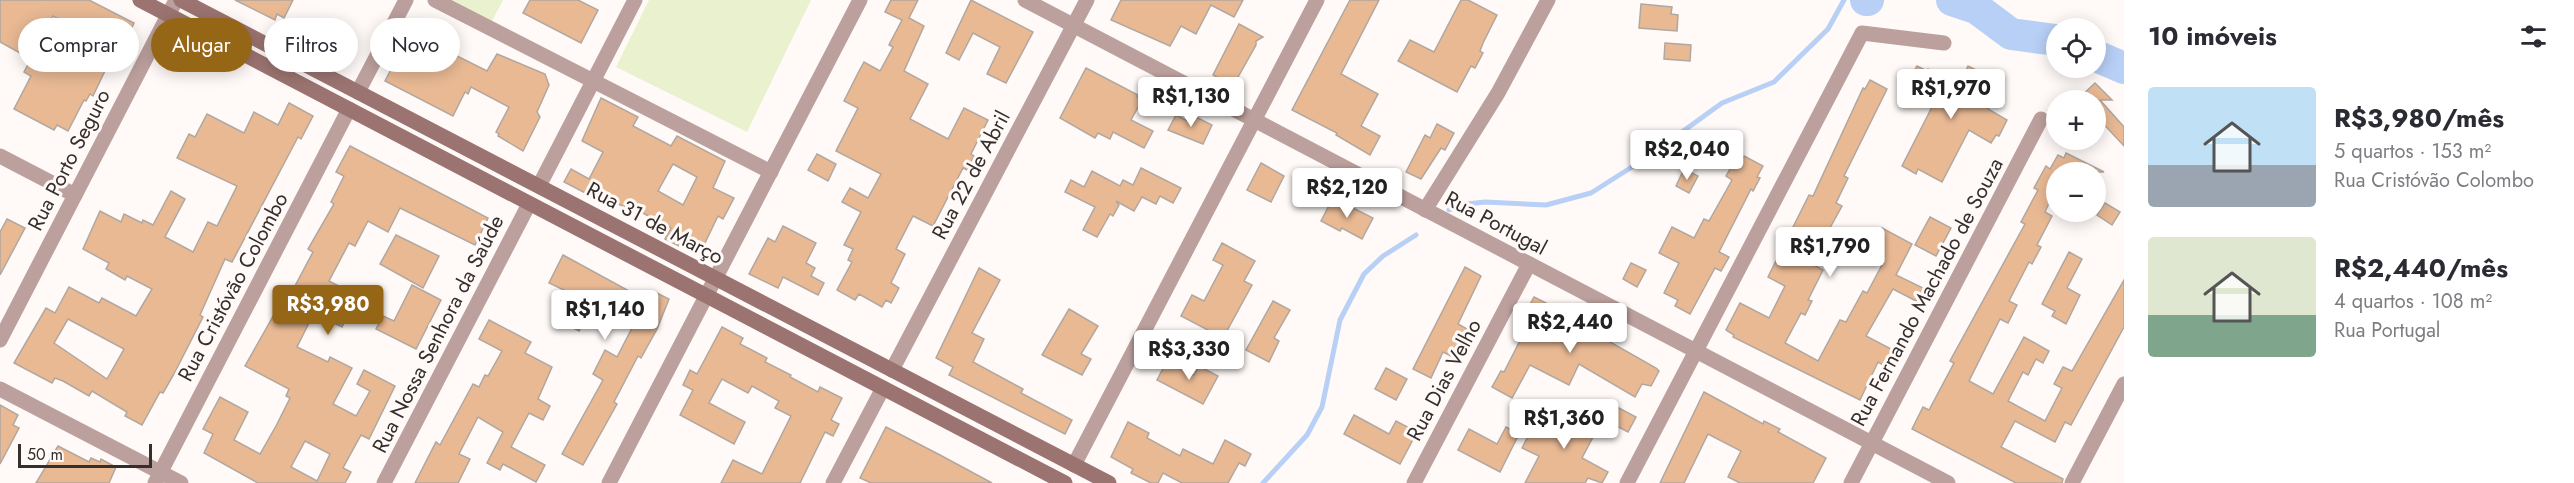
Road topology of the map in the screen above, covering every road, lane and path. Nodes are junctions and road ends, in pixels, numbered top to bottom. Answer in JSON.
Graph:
{"nodes":[{"id":1,"x":140,"y":0,"type":"edge"},
{"id":2,"x":176,"y":0,"type":"edge"},
{"id":3,"x":181,"y":0,"type":"edge"},
{"id":4,"x":406,"y":0,"type":"edge"},
{"id":5,"x":435,"y":0,"type":"edge"},
{"id":6,"x":635,"y":0,"type":"edge"},
{"id":7,"x":860,"y":0,"type":"edge"},
{"id":8,"x":1025,"y":0,"type":"edge"},
{"id":9,"x":1087,"y":0,"type":"edge"},
{"id":10,"x":1317,"y":0,"type":"edge"},
{"id":11,"x":1548,"y":0,"type":"edge"},
{"id":12,"x":168,"y":15,"type":"junction"},
{"id":13,"x":1073,"y":26,"type":"junction"},
{"id":14,"x":1944,"y":43,"type":"dead end"},
{"id":15,"x":593,"y":81,"type":"junction"},
{"id":16,"x":358,"y":92,"type":"junction"},
{"id":17,"x":349,"y":109,"type":"junction"},
{"id":18,"x":1254,"y":120,"type":"junction"},
{"id":19,"x":2041,"y":120,"type":"dead end"},
{"id":20,"x":0,"y":156,"type":"edge"},
{"id":21,"x":771,"y":172,"type":"junction"},
{"id":22,"x":539,"y":186,"type":"junction"},
{"id":23,"x":75,"y":195,"type":"junction"},
{"id":24,"x":529,"y":204,"type":"junction"},
{"id":25,"x":1425,"y":210,"type":"junction"},
{"id":26,"x":1529,"y":264,"type":"junction"},
{"id":27,"x":716,"y":278,"type":"junction"},
{"id":28,"x":706,"y":296,"type":"junction"},
{"id":29,"x":0,"y":340,"type":"edge"},
{"id":30,"x":1696,"y":351,"type":"junction"},
{"id":31,"x":892,"y":370,"type":"junction"},
{"id":32,"x":2124,"y":384,"type":"edge"},
{"id":33,"x":883,"y":388,"type":"junction"},
{"id":34,"x":0,"y":389,"type":"edge"},
{"id":35,"x":1872,"y":443,"type":"junction"},
{"id":36,"x":1074,"y":465,"type":"junction"},
{"id":37,"x":158,"y":478,"type":"edge"},
{"id":38,"x":181,"y":483,"type":"edge"},
{"id":39,"x":384,"y":483,"type":"edge"},
{"id":40,"x":609,"y":483,"type":"edge"},
{"id":41,"x":833,"y":483,"type":"edge"},
{"id":42,"x":1065,"y":483,"type":"edge"},
{"id":43,"x":1109,"y":483,"type":"edge"},
{"id":44,"x":1413,"y":483,"type":"edge"},
{"id":45,"x":1627,"y":483,"type":"edge"},
{"id":46,"x":1851,"y":483,"type":"edge"},
{"id":47,"x":1948,"y":483,"type":"edge"},
{"id":48,"x":2072,"y":483,"type":"edge"}],
"edges":[{"from":1,"to":12,"type":"main road","name":"Rua 31 de Março"},
{"from":2,"to":12,"type":"street","name":"Rua Porto Seguro"},
{"from":3,"to":16,"type":"main road","name":"Rua 31 de Março"},
{"from":4,"to":16,"type":"street"},
{"from":5,"to":15,"type":"street"},
{"from":6,"to":15,"type":"street"},
{"from":7,"to":21,"type":"street"},
{"from":8,"to":13,"type":"street","name":"Rua Portugal"},
{"from":9,"to":13,"type":"street","name":"Rua 22 de Abril"},
{"from":10,"to":18,"type":"street"},
{"from":11,"to":25,"type":"street"},
{"from":12,"to":17,"type":"main road","name":"Rua 31 de Março"},
{"from":12,"to":23,"type":"street","name":"Rua Porto Seguro"},
{"from":13,"to":18,"type":"street","name":"Rua Portugal"},
{"from":13,"to":31,"type":"street","name":"Rua 22 de Abril"},
{"from":14,"to":30,"type":"street"},
{"from":15,"to":21,"type":"street"},
{"from":15,"to":22,"type":"street"},
{"from":16,"to":22,"type":"main road","name":"Rua 31 de Março"},
{"from":17,"to":24,"type":"main road","name":"Rua 31 de Março"},
{"from":17,"to":37,"type":"street","name":"Rua Cristóvão Colombo"},
{"from":18,"to":25,"type":"street","name":"Rua Portugal"},
{"from":18,"to":36,"type":"street"},
{"from":19,"to":35,"type":"street","name":"Rua Fernando Machado de Souza"},
{"from":20,"to":23,"type":"street"},
{"from":21,"to":27,"type":"street"},
{"from":22,"to":27,"type":"main road","name":"Rua 31 de Março"},
{"from":23,"to":29,"type":"street","name":"Rua Porto Seguro"},
{"from":24,"to":28,"type":"main road","name":"Rua 31 de Março"},
{"from":24,"to":39,"type":"street","name":"Rua Nossa Senhora da Saúde"},
{"from":25,"to":26,"type":"street","name":"Rua Portugal"},
{"from":26,"to":30,"type":"street","name":"Rua Portugal"},
{"from":26,"to":44,"type":"street","name":"Rua Dias Velho"},
{"from":27,"to":28,"type":"street"},
{"from":27,"to":31,"type":"main road","name":"Rua 31 de Março"},
{"from":28,"to":33,"type":"main road","name":"Rua 31 de Março"},
{"from":28,"to":40,"type":"street"},
{"from":30,"to":35,"type":"street","name":"Rua Portugal"},
{"from":30,"to":45,"type":"street"},
{"from":31,"to":36,"type":"main road","name":"Rua 31 de Março"},
{"from":32,"to":48,"type":"street"},
{"from":33,"to":41,"type":"street"},
{"from":33,"to":42,"type":"main road","name":"Rua 31 de Março"},
{"from":34,"to":37,"type":"street"},
{"from":35,"to":46,"type":"street","name":"Rua Fernando Machado de Souza"},
{"from":35,"to":47,"type":"street","name":"Rua Portugal"},
{"from":36,"to":43,"type":"main road","name":"Rua 31 de Março"},
{"from":37,"to":38,"type":"street"}]}
